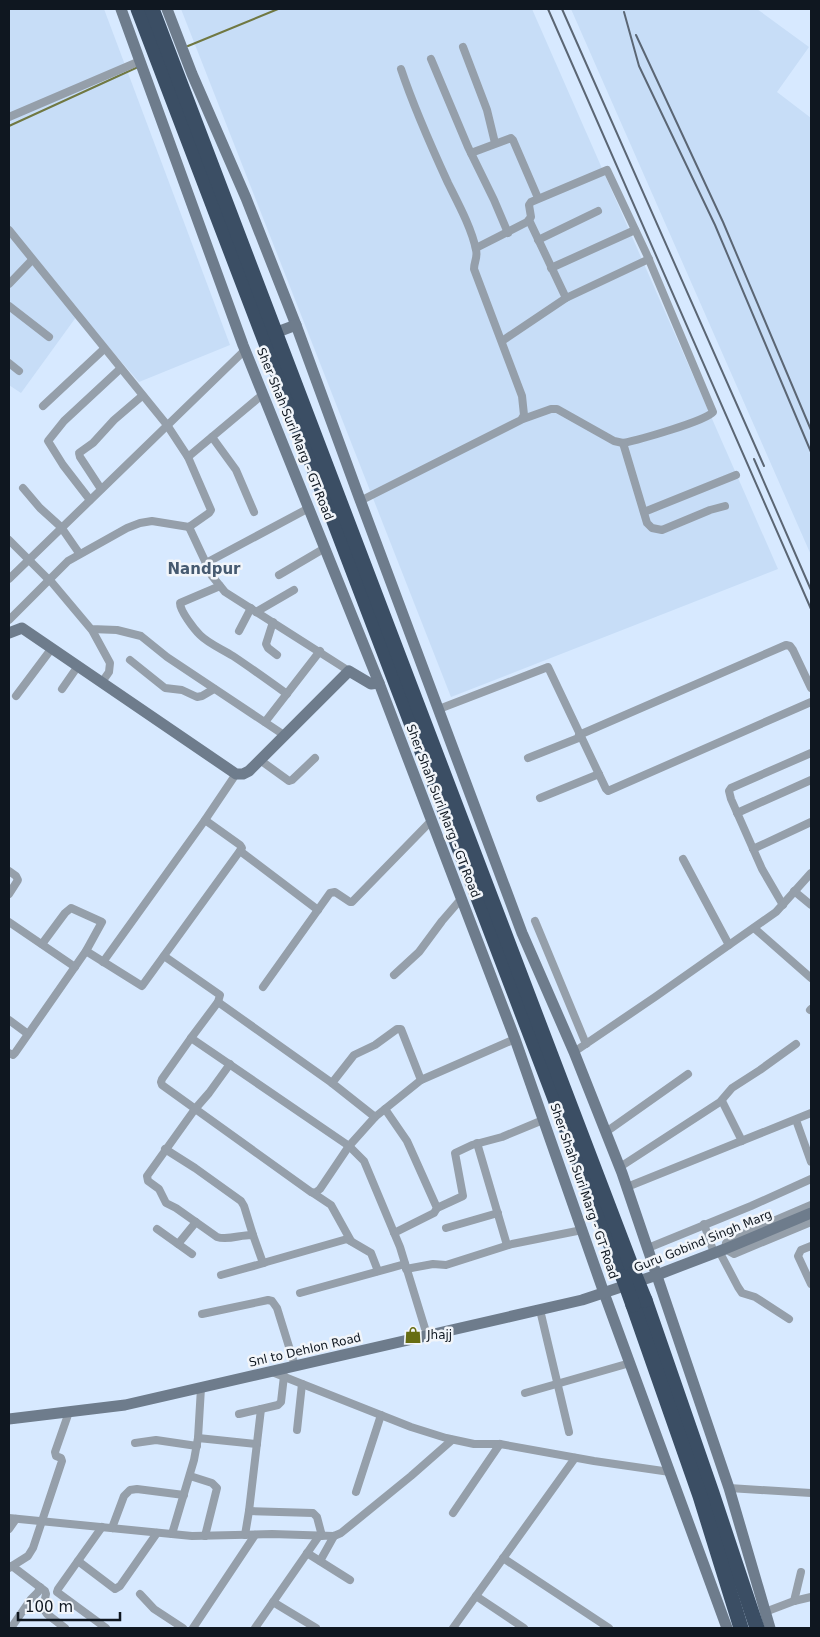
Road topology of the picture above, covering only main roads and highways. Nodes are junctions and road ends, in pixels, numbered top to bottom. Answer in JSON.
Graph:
{"nodes":[{"id":1,"x":138,"y":9,"type":"edge"},
{"id":2,"x":152,"y":9,"type":"edge"},
{"id":3,"x":628,"y":1275,"type":"junction"},
{"id":4,"x":639,"y":1303,"type":"junction"},
{"id":5,"x":741,"y":1628,"type":"edge"},
{"id":6,"x":757,"y":1628,"type":"edge"}],
"edges":[{"from":1,"to":3,"type":"highway","name":"Sher Shah Suri Marg - GT Road"},
{"from":2,"to":3,"type":"highway","name":"Sher Shah Suri Marg - GT Road"},
{"from":3,"to":4,"type":"highway","name":"Sher Shah Suri Marg - GT Road","bridge":true},
{"from":4,"to":5,"type":"highway","name":"Sher Shah Suri Marg - GT Road"},
{"from":4,"to":6,"type":"highway","name":"Sher Shah Suri Marg - GT Road"}]}
